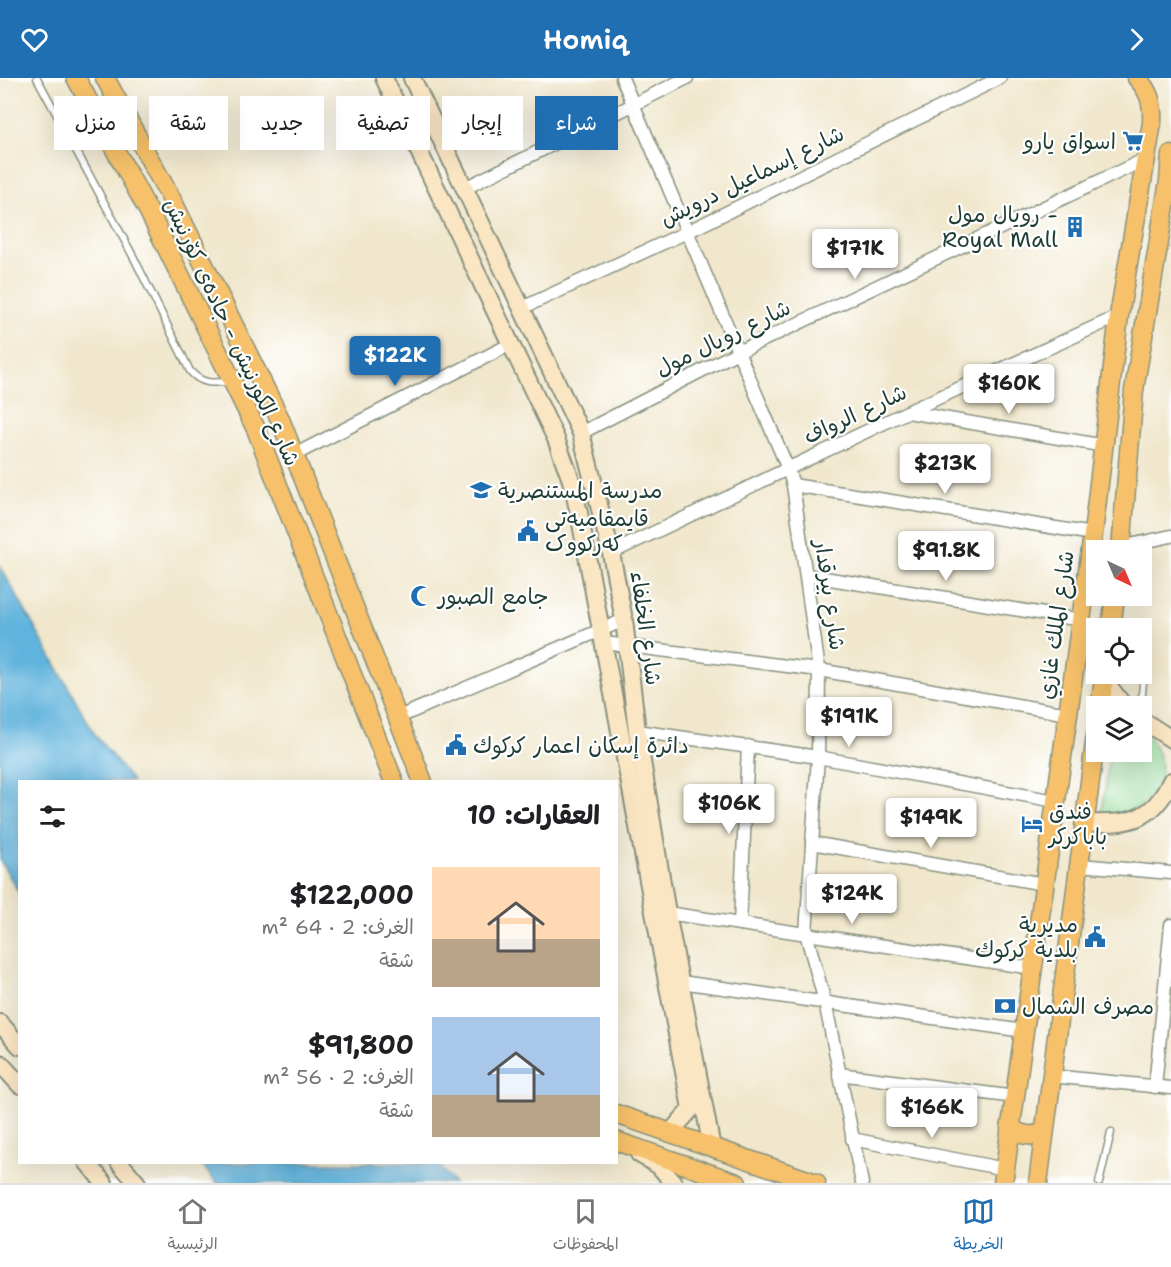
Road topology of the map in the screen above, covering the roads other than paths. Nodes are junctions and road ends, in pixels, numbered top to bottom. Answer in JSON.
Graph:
{"nodes":[{"id":1,"x":37,"y":78,"type":"edge"},
{"id":2,"x":76,"y":78,"type":"edge"},
{"id":3,"x":105,"y":78,"type":"edge"},
{"id":4,"x":384,"y":78,"type":"edge"},
{"id":5,"x":412,"y":78,"type":"edge"},
{"id":6,"x":622,"y":78,"type":"edge"},
{"id":7,"x":687,"y":78,"type":"edge"},
{"id":8,"x":1000,"y":78,"type":"edge"},
{"id":9,"x":1138,"y":81,"type":"edge"},
{"id":10,"x":633,"y":104,"type":"junction"},
{"id":11,"x":1171,"y":155,"type":"edge"},
{"id":12,"x":1146,"y":159,"type":"junction"},
{"id":13,"x":1170,"y":178,"type":"edge"},
{"id":14,"x":465,"y":188,"type":"junction"},
{"id":15,"x":1167,"y":219,"type":"edge"},
{"id":16,"x":687,"y":232,"type":"junction"},
{"id":17,"x":201,"y":259,"type":"junction"},
{"id":18,"x":178,"y":270,"type":"junction"},
{"id":19,"x":219,"y":296,"type":"junction"},
{"id":20,"x":196,"y":307,"type":"junction"},
{"id":21,"x":522,"y":308,"type":"junction"},
{"id":22,"x":1119,"y":316,"type":"junction"},
{"id":23,"x":511,"y":344,"type":"junction"},
{"id":24,"x":738,"y":352,"type":"junction"},
{"id":25,"x":232,"y":381,"type":"junction"},
{"id":26,"x":1111,"y":388,"type":"junction"},
{"id":27,"x":1134,"y":390,"type":"junction"},
{"id":28,"x":907,"y":412,"type":"junction"},
{"id":29,"x":580,"y":433,"type":"junction"},
{"id":30,"x":1105,"y":446,"type":"junction"},
{"id":31,"x":294,"y":455,"type":"junction"},
{"id":32,"x":788,"y":469,"type":"junction"},
{"id":33,"x":793,"y":485,"type":"junction"},
{"id":34,"x":1093,"y":534,"type":"junction"},
{"id":35,"x":1171,"y":536,"type":"edge"},
{"id":36,"x":1122,"y":540,"type":"edge"},
{"id":37,"x":1152,"y":541,"type":"edge"},
{"id":38,"x":611,"y":553,"type":"junction"},
{"id":39,"x":806,"y":574,"type":"junction"},
{"id":40,"x":624,"y":620,"type":"junction"},
{"id":41,"x":1081,"y":620,"type":"junction"},
{"id":42,"x":603,"y":636,"type":"junction"},
{"id":43,"x":627,"y":645,"type":"junction"},
{"id":44,"x":819,"y":670,"type":"junction"},
{"id":45,"x":1068,"y":714,"type":"junction"},
{"id":46,"x":399,"y":717,"type":"junction"},
{"id":47,"x":1152,"y":727,"type":"edge"},
{"id":48,"x":638,"y":731,"type":"junction"},
{"id":49,"x":1171,"y":739,"type":"edge"},
{"id":50,"x":748,"y":746,"type":"junction"},
{"id":51,"x":819,"y":757,"type":"junction"},
{"id":52,"x":1093,"y":762,"type":"edge"},
{"id":53,"x":393,"y":780,"type":"edge"},
{"id":54,"x":422,"y":780,"type":"edge"},
{"id":55,"x":1171,"y":781,"type":"edge"},
{"id":56,"x":1055,"y":801,"type":"junction"},
{"id":57,"x":1085,"y":823,"type":"junction"},
{"id":58,"x":812,"y":843,"type":"junction"},
{"id":59,"x":1080,"y":865,"type":"junction"},
{"id":60,"x":1171,"y":873,"type":"edge"},
{"id":61,"x":1044,"y":884,"type":"junction"},
{"id":62,"x":667,"y":913,"type":"junction"},
{"id":63,"x":740,"y":924,"type":"junction"},
{"id":64,"x":1171,"y":925,"type":"edge"},
{"id":65,"x":806,"y":933,"type":"junction"},
{"id":66,"x":1032,"y":968,"type":"junction"},
{"id":67,"x":681,"y":982,"type":"junction"},
{"id":68,"x":1167,"y":999,"type":"edge"},
{"id":69,"x":825,"y":1002,"type":"junction"},
{"id":70,"x":0,"y":1023,"type":"edge"},
{"id":71,"x":1024,"y":1031,"type":"junction"},
{"id":72,"x":18,"y":1044,"type":"edge"},
{"id":73,"x":0,"y":1063,"type":"edge"},
{"id":74,"x":838,"y":1074,"type":"junction"},
{"id":75,"x":1051,"y":1076,"type":"junction"},
{"id":76,"x":18,"y":1083,"type":"edge"},
{"id":77,"x":1155,"y":1087,"type":"junction"},
{"id":78,"x":1171,"y":1088,"type":"edge"},
{"id":79,"x":1015,"y":1097,"type":"junction"},
{"id":80,"x":618,"y":1115,"type":"edge"},
{"id":81,"x":1010,"y":1127,"type":"junction"},
{"id":82,"x":1044,"y":1132,"type":"junction"},
{"id":83,"x":1111,"y":1132,"type":"dead end"},
{"id":84,"x":670,"y":1133,"type":"junction"},
{"id":85,"x":852,"y":1139,"type":"junction"},
{"id":86,"x":618,"y":1142,"type":"edge"},
{"id":87,"x":712,"y":1148,"type":"junction"},
{"id":88,"x":89,"y":1164,"type":"edge"},
{"id":89,"x":121,"y":1164,"type":"edge"},
{"id":90,"x":1004,"y":1176,"type":"edge"},
{"id":91,"x":105,"y":1183,"type":"edge"},
{"id":92,"x":137,"y":1183,"type":"edge"},
{"id":93,"x":674,"y":1183,"type":"edge"},
{"id":94,"x":737,"y":1183,"type":"edge"},
{"id":95,"x":816,"y":1183,"type":"edge"},
{"id":96,"x":861,"y":1183,"type":"edge"},
{"id":97,"x":1038,"y":1183,"type":"edge"},
{"id":98,"x":1100,"y":1183,"type":"edge"}],
"edges":[{"from":1,"to":25,"type":"lane"},
{"from":2,"to":18,"type":"main road","name":"شارع الكورنيش - جادەی کۆرنیش"},
{"from":3,"to":17,"type":"main road","name":"شارع الكورنيش - جادەی کۆرنیش"},
{"from":4,"to":23,"type":"street"},
{"from":5,"to":14,"type":"street","name":"شارع الخلفاء"},
{"from":6,"to":10,"type":"street","name":"شارع بيرقدار"},
{"from":7,"to":10,"type":"street"},
{"from":8,"to":16,"type":"street","name":"شارع إسماعيل درويش"},
{"from":9,"to":12,"type":"main road","name":"شارع الملك غازي"},
{"from":10,"to":14,"type":"street"},
{"from":10,"to":16,"type":"street","name":"شارع بيرقدار"},
{"from":11,"to":13,"type":"main road"},
{"from":12,"to":22,"type":"main road","name":"شارع الملك غازي"},
{"from":12,"to":24,"type":"street","name":"شارع رويال مول"},
{"from":13,"to":15,"type":"main road"},
{"from":14,"to":21,"type":"street","name":"شارع الخلفاء"},
{"from":15,"to":27,"type":"main road"},
{"from":16,"to":21,"type":"street","name":"شارع إسماعيل درويش"},
{"from":16,"to":24,"type":"street","name":"شارع بيرقدار"},
{"from":17,"to":18,"type":"main road"},
{"from":17,"to":19,"type":"main road","name":"شارع الكورنيش - جادەی کۆرنیش"},
{"from":18,"to":20,"type":"main road","name":"شارع الكورنيش - جادەی کۆرنیش"},
{"from":19,"to":20,"type":"main road"},
{"from":19,"to":31,"type":"main road","name":"شارع الكورنيش - جادەی کۆرنیش"},
{"from":20,"to":25,"type":"main road","name":"شارع الكورنيش - جادەی کۆرنیش"},
{"from":21,"to":29,"type":"street","name":"شارع الخلفاء"},
{"from":22,"to":26,"type":"main road","name":"شارع الملك غازي"},
{"from":22,"to":28,"type":"street","name":"شارع الرواف"},
{"from":23,"to":31,"type":"street"},
{"from":23,"to":42,"type":"street"},
{"from":24,"to":29,"type":"street","name":"شارع رويال مول"},
{"from":24,"to":32,"type":"street","name":"شارع بيرقدار"},
{"from":25,"to":53,"type":"main road","name":"شارع الكورنيش - جادەی کۆرنیش"},
{"from":26,"to":27,"type":"main road"},
{"from":26,"to":30,"type":"main road","name":"شارع الملك غازي"},
{"from":27,"to":36,"type":"main road"},
{"from":28,"to":30,"type":"street"},
{"from":28,"to":32,"type":"street","name":"شارع الرواف"},
{"from":29,"to":38,"type":"street","name":"شارع الخلفاء"},
{"from":30,"to":34,"type":"main road","name":"شارع الملك غازي"},
{"from":31,"to":46,"type":"main road","name":"شارع الكورنيش - جادەی کۆرنیش"},
{"from":32,"to":33,"type":"street","name":"شارع بيرقدار"},
{"from":32,"to":38,"type":"street","name":"شارع الرواف"},
{"from":33,"to":34,"type":"street"},
{"from":33,"to":39,"type":"street","name":"شارع بيرقدار"},
{"from":34,"to":41,"type":"main road","name":"شارع الملك غازي"},
{"from":35,"to":37,"type":"street"},
{"from":38,"to":40,"type":"street","name":"شارع الخلفاء"},
{"from":39,"to":41,"type":"street"},
{"from":39,"to":44,"type":"street","name":"شارع بيرقدار"},
{"from":40,"to":42,"type":"street"},
{"from":40,"to":43,"type":"street","name":"شارع الخلفاء"},
{"from":41,"to":45,"type":"main road","name":"شارع الملك غازي"},
{"from":42,"to":43,"type":"street"},
{"from":42,"to":46,"type":"street"},
{"from":42,"to":84,"type":"street"},
{"from":43,"to":44,"type":"street"},
{"from":43,"to":48,"type":"street","name":"شارع الخلفاء"},
{"from":44,"to":45,"type":"street"},
{"from":44,"to":51,"type":"street","name":"شارع بيرقدار"},
{"from":45,"to":56,"type":"main road","name":"شارع الملك غازي"},
{"from":46,"to":54,"type":"main road","name":"شارع الكورنيش - جادەی کۆرنیش"},
{"from":47,"to":49,"type":"street"},
{"from":48,"to":50,"type":"street"},
{"from":48,"to":62,"type":"street","name":"شارع الخلفاء"},
{"from":50,"to":51,"type":"street"},
{"from":50,"to":63,"type":"street"},
{"from":51,"to":56,"type":"street"},
{"from":51,"to":58,"type":"street","name":"شارع بيرقدار"},
{"from":52,"to":57,"type":"main road"},
{"from":55,"to":57,"type":"street"},
{"from":56,"to":61,"type":"main road","name":"شارع الملك غازي"},
{"from":57,"to":59,"type":"main road"},
{"from":58,"to":61,"type":"street"},
{"from":58,"to":65,"type":"street","name":"شارع بيرقدار"},
{"from":59,"to":60,"type":"street"},
{"from":59,"to":75,"type":"main road"},
{"from":61,"to":66,"type":"main road","name":"شارع الملك غازي"},
{"from":62,"to":63,"type":"street"},
{"from":62,"to":67,"type":"street","name":"شارع الخلفاء"},
{"from":63,"to":65,"type":"street"},
{"from":64,"to":68,"type":"street"},
{"from":65,"to":66,"type":"street"},
{"from":65,"to":69,"type":"street","name":"شارع بيرقدار"},
{"from":66,"to":71,"type":"main road","name":"شارع الملك غازي"},
{"from":67,"to":69,"type":"street"},
{"from":67,"to":87,"type":"street","name":"شارع الخلفاء"},
{"from":68,"to":77,"type":"street"},
{"from":69,"to":71,"type":"street"},
{"from":69,"to":74,"type":"street","name":"شارع بيرقدار"},
{"from":70,"to":72,"type":"street"},
{"from":71,"to":79,"type":"main road","name":"شارع الملك غازي"},
{"from":73,"to":76,"type":"street"},
{"from":74,"to":79,"type":"street"},
{"from":74,"to":85,"type":"street","name":"شارع بيرقدار"},
{"from":75,"to":77,"type":"street"},
{"from":75,"to":82,"type":"main road"},
{"from":77,"to":78,"type":"street"},
{"from":79,"to":81,"type":"main road","name":"شارع الملك غازي"},
{"from":80,"to":84,"type":"main road"},
{"from":81,"to":82,"type":"main road"},
{"from":81,"to":90,"type":"main road","name":"شارع الملك غازي"},
{"from":82,"to":97,"type":"main road"},
{"from":83,"to":98,"type":"lane"},
{"from":84,"to":87,"type":"main road"},
{"from":85,"to":90,"type":"street"},
{"from":85,"to":96,"type":"street","name":"شارع بيرقدار"},
{"from":86,"to":93,"type":"street"},
{"from":86,"to":94,"type":"main road"},
{"from":87,"to":95,"type":"main road"},
{"from":88,"to":91,"type":"street"},
{"from":89,"to":92,"type":"street"}]}
